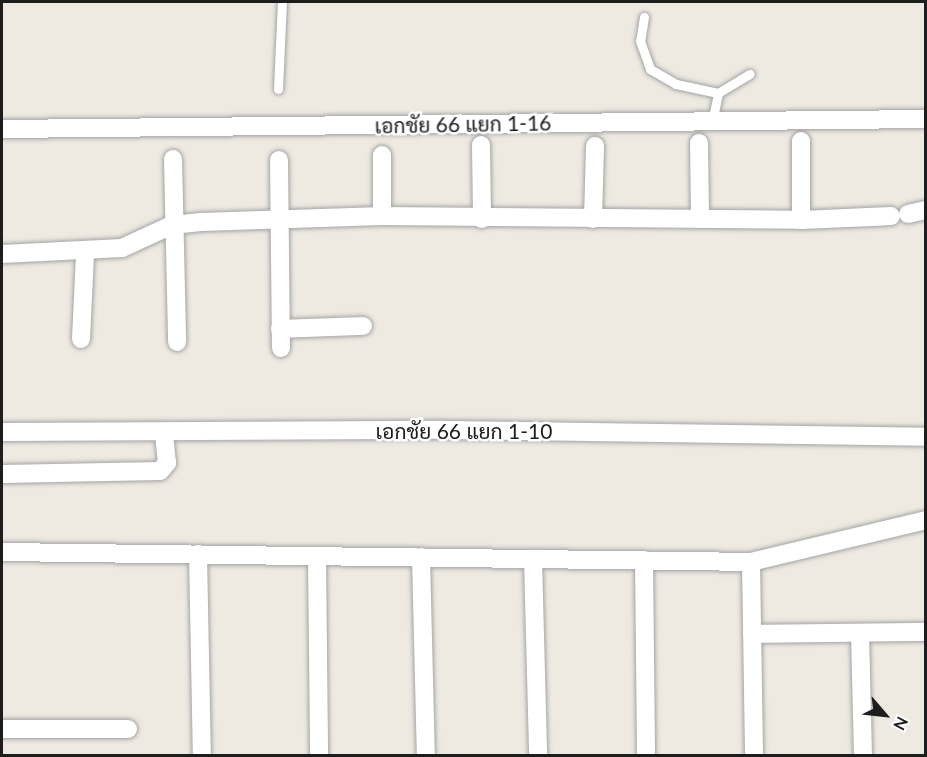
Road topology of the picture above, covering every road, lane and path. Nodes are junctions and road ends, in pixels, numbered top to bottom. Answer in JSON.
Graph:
{"nodes":[{"id":1,"x":282,"y":2,"type":"edge"},
{"id":2,"x":644,"y":17,"type":"dead end"},
{"id":3,"x":750,"y":74,"type":"dead end"},
{"id":4,"x":278,"y":89,"type":"dead end"},
{"id":5,"x":718,"y":93,"type":"junction"},
{"id":6,"x":926,"y":119,"type":"edge"},
{"id":7,"x":712,"y":122,"type":"junction"},
{"id":8,"x":2,"y":129,"type":"edge"},
{"id":9,"x":801,"y":141,"type":"dead end"},
{"id":10,"x":699,"y":143,"type":"dead end"},
{"id":11,"x":481,"y":145,"type":"dead end"},
{"id":12,"x":596,"y":146,"type":"dead end"},
{"id":13,"x":382,"y":155,"type":"dead end"},
{"id":14,"x":173,"y":159,"type":"dead end"},
{"id":15,"x":279,"y":159,"type":"dead end"},
{"id":16,"x":908,"y":213,"type":"edge"},
{"id":17,"x":382,"y":216,"type":"junction"},
{"id":18,"x":482,"y":219,"type":"junction"},
{"id":19,"x":593,"y":219,"type":"junction"},
{"id":20,"x":700,"y":219,"type":"junction"},
{"id":21,"x":801,"y":219,"type":"junction"},
{"id":22,"x":277,"y":221,"type":"junction"},
{"id":23,"x":172,"y":225,"type":"junction"},
{"id":24,"x":85,"y":253,"type":"junction"},
{"id":25,"x":2,"y":254,"type":"edge"},
{"id":26,"x":363,"y":326,"type":"dead end"},
{"id":27,"x":280,"y":328,"type":"junction"},
{"id":28,"x":81,"y":339,"type":"dead end"},
{"id":29,"x":177,"y":342,"type":"dead end"},
{"id":30,"x":281,"y":348,"type":"dead end"},
{"id":31,"x":2,"y":432,"type":"edge"},
{"id":32,"x":164,"y":433,"type":"junction"},
{"id":33,"x":926,"y":437,"type":"edge"},
{"id":34,"x":2,"y":474,"type":"edge"},
{"id":35,"x":926,"y":520,"type":"edge"},
{"id":36,"x":2,"y":552,"type":"edge"},
{"id":37,"x":198,"y":554,"type":"junction"},
{"id":38,"x":317,"y":556,"type":"junction"},
{"id":39,"x":421,"y":557,"type":"junction"},
{"id":40,"x":534,"y":559,"type":"junction"},
{"id":41,"x":644,"y":560,"type":"junction"},
{"id":42,"x":751,"y":562,"type":"junction"},
{"id":43,"x":926,"y":632,"type":"edge"},
{"id":44,"x":860,"y":633,"type":"junction"},
{"id":45,"x":752,"y":634,"type":"junction"},
{"id":46,"x":2,"y":729,"type":"edge"},
{"id":47,"x":128,"y":729,"type":"dead end"},
{"id":48,"x":202,"y":756,"type":"edge"},
{"id":49,"x":319,"y":756,"type":"edge"},
{"id":50,"x":426,"y":756,"type":"edge"},
{"id":51,"x":538,"y":756,"type":"edge"},
{"id":52,"x":646,"y":756,"type":"edge"},
{"id":53,"x":754,"y":756,"type":"edge"},
{"id":54,"x":863,"y":756,"type":"edge"}],
"edges":[{"from":1,"to":4,"type":"lane"},
{"from":2,"to":5,"type":"lane"},
{"from":3,"to":5,"type":"lane"},
{"from":5,"to":7,"type":"lane"},
{"from":6,"to":7,"type":"street","name":"เอกชัย 66 แยก 1-16"},
{"from":7,"to":8,"type":"street","name":"เอกชัย 66 แยก 1-16"},
{"from":9,"to":21,"type":"street"},
{"from":10,"to":20,"type":"street"},
{"from":11,"to":18,"type":"street"},
{"from":12,"to":19,"type":"street"},
{"from":13,"to":17,"type":"street"},
{"from":14,"to":23,"type":"street"},
{"from":15,"to":22,"type":"street"},
{"from":16,"to":21,"type":"street"},
{"from":17,"to":18,"type":"street"},
{"from":17,"to":22,"type":"street"},
{"from":18,"to":19,"type":"street"},
{"from":19,"to":20,"type":"street"},
{"from":20,"to":21,"type":"street"},
{"from":22,"to":23,"type":"street"},
{"from":22,"to":27,"type":"street"},
{"from":23,"to":24,"type":"street"},
{"from":23,"to":29,"type":"street"},
{"from":24,"to":25,"type":"street"},
{"from":24,"to":28,"type":"street"},
{"from":26,"to":27,"type":"street"},
{"from":27,"to":30,"type":"street"},
{"from":31,"to":32,"type":"street","name":"เอกชัย 66 แยก 1-10"},
{"from":32,"to":33,"type":"street","name":"เอกชัย 66 แยก 1-10"},
{"from":32,"to":34,"type":"street"},
{"from":35,"to":42,"type":"street"},
{"from":36,"to":37,"type":"street"},
{"from":37,"to":38,"type":"street"},
{"from":37,"to":48,"type":"street"},
{"from":38,"to":39,"type":"street"},
{"from":38,"to":49,"type":"street"},
{"from":39,"to":40,"type":"street"},
{"from":39,"to":50,"type":"street"},
{"from":40,"to":41,"type":"street"},
{"from":40,"to":51,"type":"street"},
{"from":41,"to":42,"type":"street"},
{"from":41,"to":52,"type":"street"},
{"from":42,"to":45,"type":"street"},
{"from":43,"to":44,"type":"street"},
{"from":44,"to":45,"type":"street"},
{"from":44,"to":54,"type":"street"},
{"from":45,"to":53,"type":"street"},
{"from":46,"to":47,"type":"street"}]}
